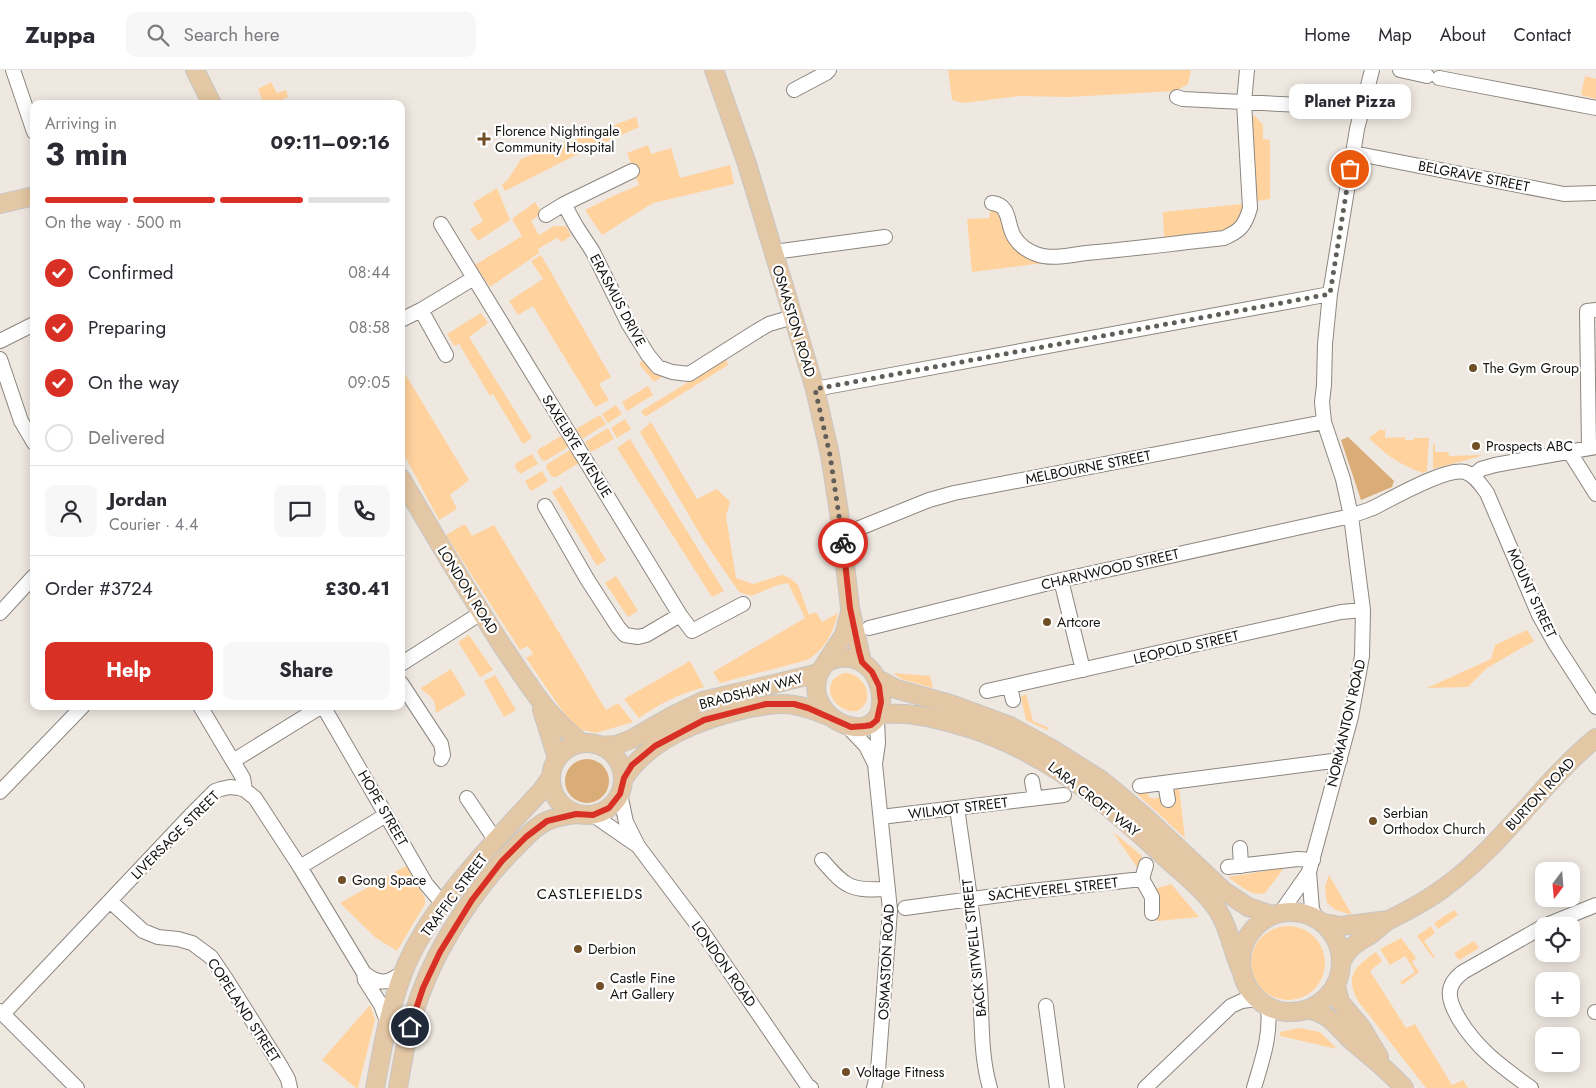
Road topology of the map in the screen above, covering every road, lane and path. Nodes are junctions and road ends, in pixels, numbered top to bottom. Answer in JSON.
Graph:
{"nodes":[{"id":1,"x":13,"y":70,"type":"edge"},
{"id":2,"x":195,"y":70,"type":"edge"},
{"id":3,"x":714,"y":70,"type":"edge"},
{"id":4,"x":829,"y":70,"type":"edge"},
{"id":5,"x":1248,"y":70,"type":"edge"},
{"id":6,"x":1372,"y":70,"type":"edge"},
{"id":7,"x":1400,"y":70,"type":"edge"},
{"id":8,"x":794,"y":90,"type":"dead end"},
{"id":9,"x":1177,"y":97,"type":"dead end"},
{"id":10,"x":210,"y":100,"type":"edge"},
{"id":11,"x":1244,"y":102,"type":"junction"},
{"id":12,"x":1361,"y":108,"type":"junction"},
{"id":13,"x":1596,"y":108,"type":"edge"},
{"id":14,"x":30,"y":120,"type":"edge"},
{"id":15,"x":1353,"y":153,"type":"junction"},
{"id":16,"x":632,"y":171,"type":"dead end"},
{"id":17,"x":1596,"y":193,"type":"edge"},
{"id":18,"x":30,"y":197,"type":"edge"},
{"id":19,"x":992,"y":203,"type":"dead end"},
{"id":20,"x":0,"y":204,"type":"edge"},
{"id":21,"x":564,"y":204,"type":"junction"},
{"id":22,"x":546,"y":215,"type":"dead end"},
{"id":23,"x":441,"y":224,"type":"dead end"},
{"id":24,"x":884,"y":237,"type":"dead end"},
{"id":25,"x":774,"y":252,"type":"junction"},
{"id":26,"x":474,"y":278,"type":"junction"},
{"id":27,"x":1330,"y":294,"type":"junction"},
{"id":28,"x":421,"y":310,"type":"junction"},
{"id":29,"x":1591,"y":311,"type":"edge"},
{"id":30,"x":405,"y":318,"type":"edge"},
{"id":31,"x":793,"y":318,"type":"junction"},
{"id":32,"x":30,"y":326,"type":"edge"},
{"id":33,"x":0,"y":341,"type":"edge"},
{"id":34,"x":446,"y":355,"type":"dead end"},
{"id":35,"x":0,"y":359,"type":"edge"},
{"id":36,"x":815,"y":389,"type":"junction"},
{"id":37,"x":1324,"y":422,"type":"junction"},
{"id":38,"x":30,"y":436,"type":"edge"},
{"id":39,"x":1593,"y":448,"type":"edge"},
{"id":40,"x":1569,"y":451,"type":"junction"},
{"id":41,"x":1473,"y":476,"type":"junction"},
{"id":42,"x":405,"y":485,"type":"edge"},
{"id":43,"x":1596,"y":494,"type":"edge"},
{"id":44,"x":545,"y":506,"type":"dead end"},
{"id":45,"x":1351,"y":516,"type":"junction"},
{"id":46,"x":857,"y":529,"type":"dead end"},
{"id":47,"x":30,"y":580,"type":"edge"},
{"id":48,"x":1061,"y":580,"type":"junction"},
{"id":49,"x":743,"y":604,"type":"dead end"},
{"id":50,"x":850,"y":608,"type":"junction"},
{"id":51,"x":1363,"y":610,"type":"junction"},
{"id":52,"x":0,"y":613,"type":"edge"},
{"id":53,"x":481,"y":613,"type":"junction"},
{"id":54,"x":680,"y":615,"type":"junction"},
{"id":55,"x":869,"y":628,"type":"dead end"},
{"id":56,"x":405,"y":661,"type":"edge"},
{"id":57,"x":862,"y":662,"type":"junction"},
{"id":58,"x":823,"y":667,"type":"junction"},
{"id":59,"x":1083,"y":670,"type":"junction"},
{"id":60,"x":876,"y":678,"type":"junction"},
{"id":61,"x":405,"y":689,"type":"edge"},
{"id":62,"x":987,"y":691,"type":"dead end"},
{"id":63,"x":538,"y":700,"type":"junction"},
{"id":64,"x":1596,"y":707,"type":"edge"},
{"id":65,"x":79,"y":710,"type":"edge"},
{"id":66,"x":202,"y":710,"type":"edge"},
{"id":67,"x":321,"y":710,"type":"edge"},
{"id":68,"x":328,"y":710,"type":"edge"},
{"id":69,"x":878,"y":717,"type":"junction"},
{"id":70,"x":839,"y":722,"type":"junction"},
{"id":71,"x":1596,"y":738,"type":"edge"},
{"id":72,"x":582,"y":743,"type":"junction"},
{"id":73,"x":601,"y":746,"type":"junction"},
{"id":74,"x":558,"y":758,"type":"junction"},
{"id":75,"x":441,"y":759,"type":"dead end"},
{"id":76,"x":1340,"y":760,"type":"junction"},
{"id":77,"x":233,"y":761,"type":"junction"},
{"id":78,"x":875,"y":764,"type":"junction"},
{"id":79,"x":551,"y":777,"type":"junction"},
{"id":80,"x":1032,"y":781,"type":"dead end"},
{"id":81,"x":1165,"y":783,"type":"junction"},
{"id":82,"x":622,"y":786,"type":"junction"},
{"id":83,"x":1140,"y":786,"type":"dead end"},
{"id":84,"x":245,"y":790,"type":"junction"},
{"id":85,"x":0,"y":792,"type":"edge"},
{"id":86,"x":1064,"y":795,"type":"dead end"},
{"id":87,"x":467,"y":798,"type":"dead end"},
{"id":88,"x":1035,"y":798,"type":"junction"},
{"id":89,"x":1168,"y":800,"type":"dead end"},
{"id":90,"x":957,"y":808,"type":"junction"},
{"id":91,"x":585,"y":814,"type":"junction"},
{"id":92,"x":386,"y":815,"type":"junction"},
{"id":93,"x":881,"y":817,"type":"junction"},
{"id":94,"x":496,"y":841,"type":"junction"},
{"id":95,"x":638,"y":846,"type":"junction"},
{"id":96,"x":1240,"y":848,"type":"dead end"},
{"id":97,"x":822,"y":860,"type":"dead end"},
{"id":98,"x":1146,"y":865,"type":"dead end"},
{"id":99,"x":1311,"y":866,"type":"junction"},
{"id":100,"x":300,"y":867,"type":"junction"},
{"id":101,"x":1142,"y":879,"type":"junction"},
{"id":102,"x":888,"y":889,"type":"junction"},
{"id":103,"x":970,"y":899,"type":"junction"},
{"id":104,"x":110,"y":902,"type":"junction"},
{"id":105,"x":444,"y":904,"type":"junction"},
{"id":106,"x":1596,"y":905,"type":"edge"},
{"id":107,"x":905,"y":908,"type":"dead end"},
{"id":108,"x":1152,"y":913,"type":"dead end"},
{"id":109,"x":1277,"y":914,"type":"junction"},
{"id":110,"x":1566,"y":917,"type":"edge"},
{"id":111,"x":1388,"y":920,"type":"junction"},
{"id":112,"x":1320,"y":921,"type":"junction"},
{"id":113,"x":1535,"y":931,"type":"edge"},
{"id":114,"x":1342,"y":961,"type":"junction"},
{"id":115,"x":403,"y":972,"type":"junction"},
{"id":116,"x":364,"y":973,"type":"junction"},
{"id":117,"x":1242,"y":975,"type":"junction"},
{"id":118,"x":1336,"y":986,"type":"junction"},
{"id":119,"x":1263,"y":1003,"type":"junction"},
{"id":120,"x":1046,"y":1006,"type":"dead end"},
{"id":121,"x":1309,"y":1009,"type":"junction"},
{"id":122,"x":2,"y":1013,"type":"edge"},
{"id":123,"x":388,"y":1024,"type":"junction"},
{"id":124,"x":1388,"y":1070,"type":"junction"},
{"id":125,"x":809,"y":1086,"type":"edge"},
{"id":126,"x":78,"y":1088,"type":"edge"},
{"id":127,"x":290,"y":1088,"type":"edge"},
{"id":128,"x":375,"y":1088,"type":"edge"},
{"id":129,"x":398,"y":1088,"type":"edge"},
{"id":130,"x":874,"y":1088,"type":"edge"},
{"id":131,"x":990,"y":1088,"type":"edge"},
{"id":132,"x":1057,"y":1088,"type":"edge"},
{"id":133,"x":1145,"y":1088,"type":"edge"},
{"id":134,"x":1254,"y":1088,"type":"edge"},
{"id":135,"x":1404,"y":1088,"type":"edge"},
{"id":136,"x":1530,"y":1088,"type":"edge"}],
"edges":[{"from":1,"to":14,"type":"street"},
{"from":2,"to":10,"type":"main road"},
{"from":3,"to":25,"type":"main road","name":"OSMASTON ROAD"},
{"from":4,"to":8,"type":"street"},
{"from":5,"to":11,"type":"street"},
{"from":6,"to":12,"type":"street","name":"NORMANTON ROAD"},
{"from":7,"to":13,"type":"street"},
{"from":9,"to":11,"type":"street"},
{"from":11,"to":12,"type":"street"},
{"from":11,"to":19,"type":"street"},
{"from":12,"to":15,"type":"street","name":"NORMANTON ROAD"},
{"from":15,"to":17,"type":"street","name":"BELGRAVE STREET"},
{"from":15,"to":27,"type":"street","name":"NORMANTON ROAD"},
{"from":16,"to":21,"type":"street"},
{"from":18,"to":20,"type":"main road"},
{"from":21,"to":22,"type":"street"},
{"from":21,"to":31,"type":"street","name":"ERASMUS DRIVE"},
{"from":23,"to":26,"type":"street","name":"SAXELBYE AVENUE"},
{"from":24,"to":25,"type":"street"},
{"from":25,"to":31,"type":"main road","name":"OSMASTON ROAD"},
{"from":26,"to":28,"type":"street"},
{"from":26,"to":54,"type":"street","name":"SAXELBYE AVENUE"},
{"from":27,"to":36,"type":"street"},
{"from":27,"to":37,"type":"street","name":"NORMANTON ROAD"},
{"from":28,"to":30,"type":"street"},
{"from":28,"to":34,"type":"street"},
{"from":29,"to":39,"type":"street"},
{"from":31,"to":36,"type":"main road","name":"OSMASTON ROAD"},
{"from":32,"to":33,"type":"street"},
{"from":35,"to":38,"type":"street"},
{"from":36,"to":50,"type":"main road","name":"OSMASTON ROAD"},
{"from":37,"to":45,"type":"street","name":"NORMANTON ROAD"},
{"from":37,"to":46,"type":"street","name":"MELBOURNE STREET"},
{"from":39,"to":40,"type":"street"},
{"from":40,"to":41,"type":"street"},
{"from":40,"to":43,"type":"street"},
{"from":41,"to":45,"type":"street","name":"CHARNWOOD STREET"},
{"from":41,"to":64,"type":"street","name":"MOUNT STREET"},
{"from":42,"to":53,"type":"main road","name":"LONDON ROAD"},
{"from":44,"to":54,"type":"street"},
{"from":45,"to":48,"type":"street","name":"CHARNWOOD STREET"},
{"from":45,"to":51,"type":"street","name":"NORMANTON ROAD"},
{"from":47,"to":52,"type":"street"},
{"from":48,"to":55,"type":"street","name":"CHARNWOOD STREET"},
{"from":48,"to":59,"type":"street"},
{"from":49,"to":54,"type":"street","name":"SAXELBYE AVENUE"},
{"from":50,"to":57,"type":"main road","name":"OSMASTON ROAD"},
{"from":50,"to":58,"type":"main road","name":"OSMASTON ROAD"},
{"from":51,"to":59,"type":"street","name":"LEOPOLD STREET"},
{"from":51,"to":76,"type":"street","name":"NORMANTON ROAD"},
{"from":53,"to":56,"type":"street"},
{"from":53,"to":63,"type":"main road","name":"LONDON ROAD"},
{"from":57,"to":58,"type":"main road"},
{"from":57,"to":60,"type":"main road"},
{"from":58,"to":70,"type":"main road"},
{"from":58,"to":73,"type":"main road","name":"BRADSHAW WAY"},
{"from":59,"to":62,"type":"street","name":"LEOPOLD STREET"},
{"from":60,"to":69,"type":"main road"},
{"from":60,"to":109,"type":"main road","name":"LARA CROFT WAY"},
{"from":61,"to":75,"type":"street"},
{"from":63,"to":72,"type":"main road","name":"LONDON ROAD"},
{"from":63,"to":74,"type":"main road","name":"LONDON ROAD"},
{"from":65,"to":85,"type":"street"},
{"from":66,"to":77,"type":"street"},
{"from":67,"to":77,"type":"street"},
{"from":68,"to":92,"type":"street","name":"HOPE STREET"},
{"from":69,"to":70,"type":"main road"},
{"from":69,"to":78,"type":"street","name":"OSMASTON ROAD"},
{"from":69,"to":117,"type":"main road","name":"LARA CROFT WAY"},
{"from":70,"to":78,"type":"street","name":"OSMASTON ROAD"},
{"from":70,"to":82,"type":"main road","name":"BRADSHAW WAY"},
{"from":71,"to":111,"type":"main road","name":"BURTON ROAD"},
{"from":72,"to":73,"type":"main road"},
{"from":72,"to":74,"type":"main road"},
{"from":73,"to":82,"type":"main road"},
{"from":74,"to":79,"type":"main road"},
{"from":76,"to":81,"type":"street"},
{"from":76,"to":99,"type":"street","name":"NORMANTON ROAD"},
{"from":77,"to":84,"type":"street"},
{"from":78,"to":93,"type":"street","name":"OSMASTON ROAD"},
{"from":79,"to":91,"type":"main road"},
{"from":79,"to":94,"type":"main road","name":"TRAFFIC STREET"},
{"from":80,"to":88,"type":"street"},
{"from":81,"to":83,"type":"street"},
{"from":81,"to":89,"type":"street"},
{"from":82,"to":91,"type":"main road"},
{"from":82,"to":95,"type":"street","name":"LONDON ROAD"},
{"from":84,"to":100,"type":"street"},
{"from":84,"to":104,"type":"street","name":"LIVERSAGE STREET"},
{"from":86,"to":88,"type":"street","name":"WILMOT STREET"},
{"from":87,"to":94,"type":"street"},
{"from":88,"to":90,"type":"street","name":"WILMOT STREET"},
{"from":90,"to":93,"type":"street","name":"WILMOT STREET"},
{"from":90,"to":103,"type":"street","name":"BACK SITWELL STREET"},
{"from":91,"to":95,"type":"street","name":"LONDON ROAD"},
{"from":91,"to":129,"type":"main road","name":"TRAFFIC STREET"},
{"from":92,"to":100,"type":"street"},
{"from":92,"to":105,"type":"street","name":"HOPE STREET"},
{"from":93,"to":102,"type":"street","name":"OSMASTON ROAD"},
{"from":94,"to":105,"type":"main road","name":"TRAFFIC STREET"},
{"from":95,"to":125,"type":"street","name":"LONDON ROAD"},
{"from":96,"to":99,"type":"street"},
{"from":97,"to":102,"type":"street"},
{"from":98,"to":101,"type":"street"},
{"from":99,"to":109,"type":"street","name":"NORMANTON ROAD"},
{"from":99,"to":112,"type":"street","name":"NORMANTON ROAD"},
{"from":100,"to":116,"type":"street"},
{"from":101,"to":103,"type":"street","name":"SACHEVEREL STREET"},
{"from":101,"to":108,"type":"street"},
{"from":102,"to":130,"type":"street","name":"OSMASTON ROAD"},
{"from":103,"to":107,"type":"street","name":"SACHEVEREL STREET"},
{"from":103,"to":131,"type":"street","name":"BACK SITWELL STREET"},
{"from":104,"to":122,"type":"street","name":"LIVERSAGE STREET"},
{"from":104,"to":127,"type":"street","name":"COPELAND STREET"},
{"from":105,"to":115,"type":"main road","name":"TRAFFIC STREET"},
{"from":106,"to":110,"type":"street"},
{"from":109,"to":112,"type":"main road"},
{"from":109,"to":117,"type":"main road"},
{"from":111,"to":112,"type":"main road","name":"BURTON ROAD"},
{"from":111,"to":114,"type":"main road","name":"BURTON ROAD"},
{"from":112,"to":114,"type":"main road"},
{"from":113,"to":136,"type":"street"},
{"from":114,"to":118,"type":"main road"},
{"from":115,"to":116,"type":"street"},
{"from":115,"to":123,"type":"main road","name":"TRAFFIC STREET"},
{"from":116,"to":123,"type":"street"},
{"from":117,"to":119,"type":"main road"},
{"from":118,"to":121,"type":"main road"},
{"from":118,"to":124,"type":"main road"},
{"from":119,"to":121,"type":"main road"},
{"from":119,"to":133,"type":"street"},
{"from":119,"to":134,"type":"street"},
{"from":120,"to":132,"type":"street"},
{"from":121,"to":124,"type":"main road"},
{"from":122,"to":126,"type":"street"},
{"from":123,"to":128,"type":"main road","name":"TRAFFIC STREET"},
{"from":124,"to":135,"type":"main road"}]}
